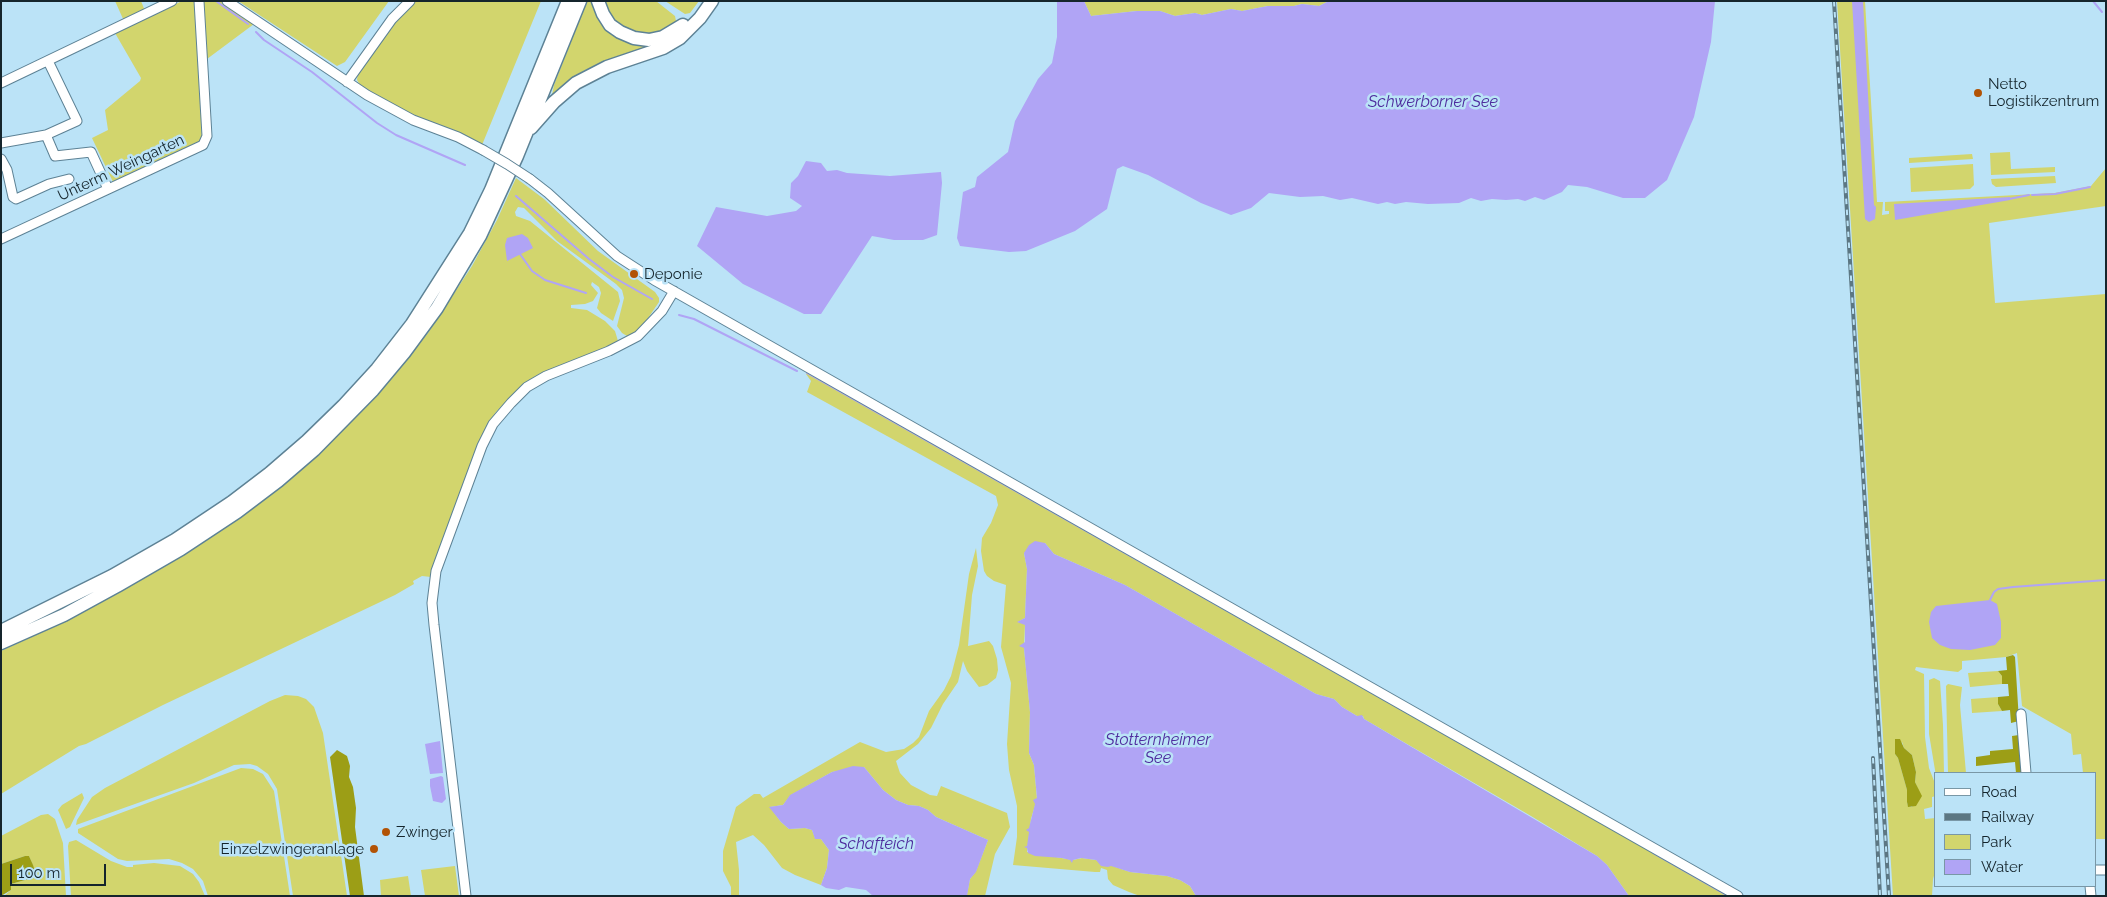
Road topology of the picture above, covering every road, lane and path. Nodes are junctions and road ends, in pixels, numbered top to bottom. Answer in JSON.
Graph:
{"nodes":[{"id":1,"x":172,"y":1,"type":"edge"},
{"id":2,"x":199,"y":1,"type":"edge"},
{"id":3,"x":227,"y":1,"type":"edge"},
{"id":4,"x":410,"y":1,"type":"edge"},
{"id":5,"x":568,"y":1,"type":"edge"},
{"id":6,"x":580,"y":1,"type":"edge"},
{"id":7,"x":598,"y":1,"type":"edge"},
{"id":8,"x":704,"y":1,"type":"edge"},
{"id":9,"x":712,"y":1,"type":"edge"},
{"id":10,"x":48,"y":61,"type":"junction"},
{"id":11,"x":347,"y":82,"type":"junction"},
{"id":12,"x":1,"y":83,"type":"edge"},
{"id":13,"x":46,"y":135,"type":"junction"},
{"id":14,"x":525,"y":136,"type":"junction"},
{"id":15,"x":1,"y":143,"type":"edge"},
{"id":16,"x":1,"y":159,"type":"edge"},
{"id":17,"x":69,"y":179,"type":"dead end"},
{"id":18,"x":108,"y":189,"type":"junction"},
{"id":19,"x":1,"y":239,"type":"edge"},
{"id":20,"x":674,"y":291,"type":"junction"},
{"id":21,"x":1,"y":631,"type":"edge"},
{"id":22,"x":1,"y":643,"type":"edge"},
{"id":23,"x":2021,"y":714,"type":"dead end"},
{"id":24,"x":2026,"y":772,"type":"edge"},
{"id":25,"x":466,"y":896,"type":"edge"},
{"id":26,"x":1738,"y":896,"type":"edge"}],
"edges":[{"from":1,"to":10,"type":"street"},
{"from":2,"to":18,"type":"street","name":"Unterm Weingarten"},
{"from":3,"to":11,"type":"street"},
{"from":4,"to":11,"type":"street"},
{"from":5,"to":21,"type":"highway"},
{"from":6,"to":14,"type":"highway"},
{"from":7,"to":8,"type":"highway"},
{"from":9,"to":14,"type":"highway"},
{"from":10,"to":12,"type":"street"},
{"from":10,"to":13,"type":"street"},
{"from":11,"to":20,"type":"street","bridge":true},
{"from":13,"to":15,"type":"street"},
{"from":13,"to":18,"type":"street"},
{"from":14,"to":22,"type":"highway"},
{"from":16,"to":17,"type":"street"},
{"from":18,"to":19,"type":"street","name":"Unterm Weingarten"},
{"from":20,"to":25,"type":"street"},
{"from":20,"to":26,"type":"street"},
{"from":23,"to":24,"type":"street"}]}
